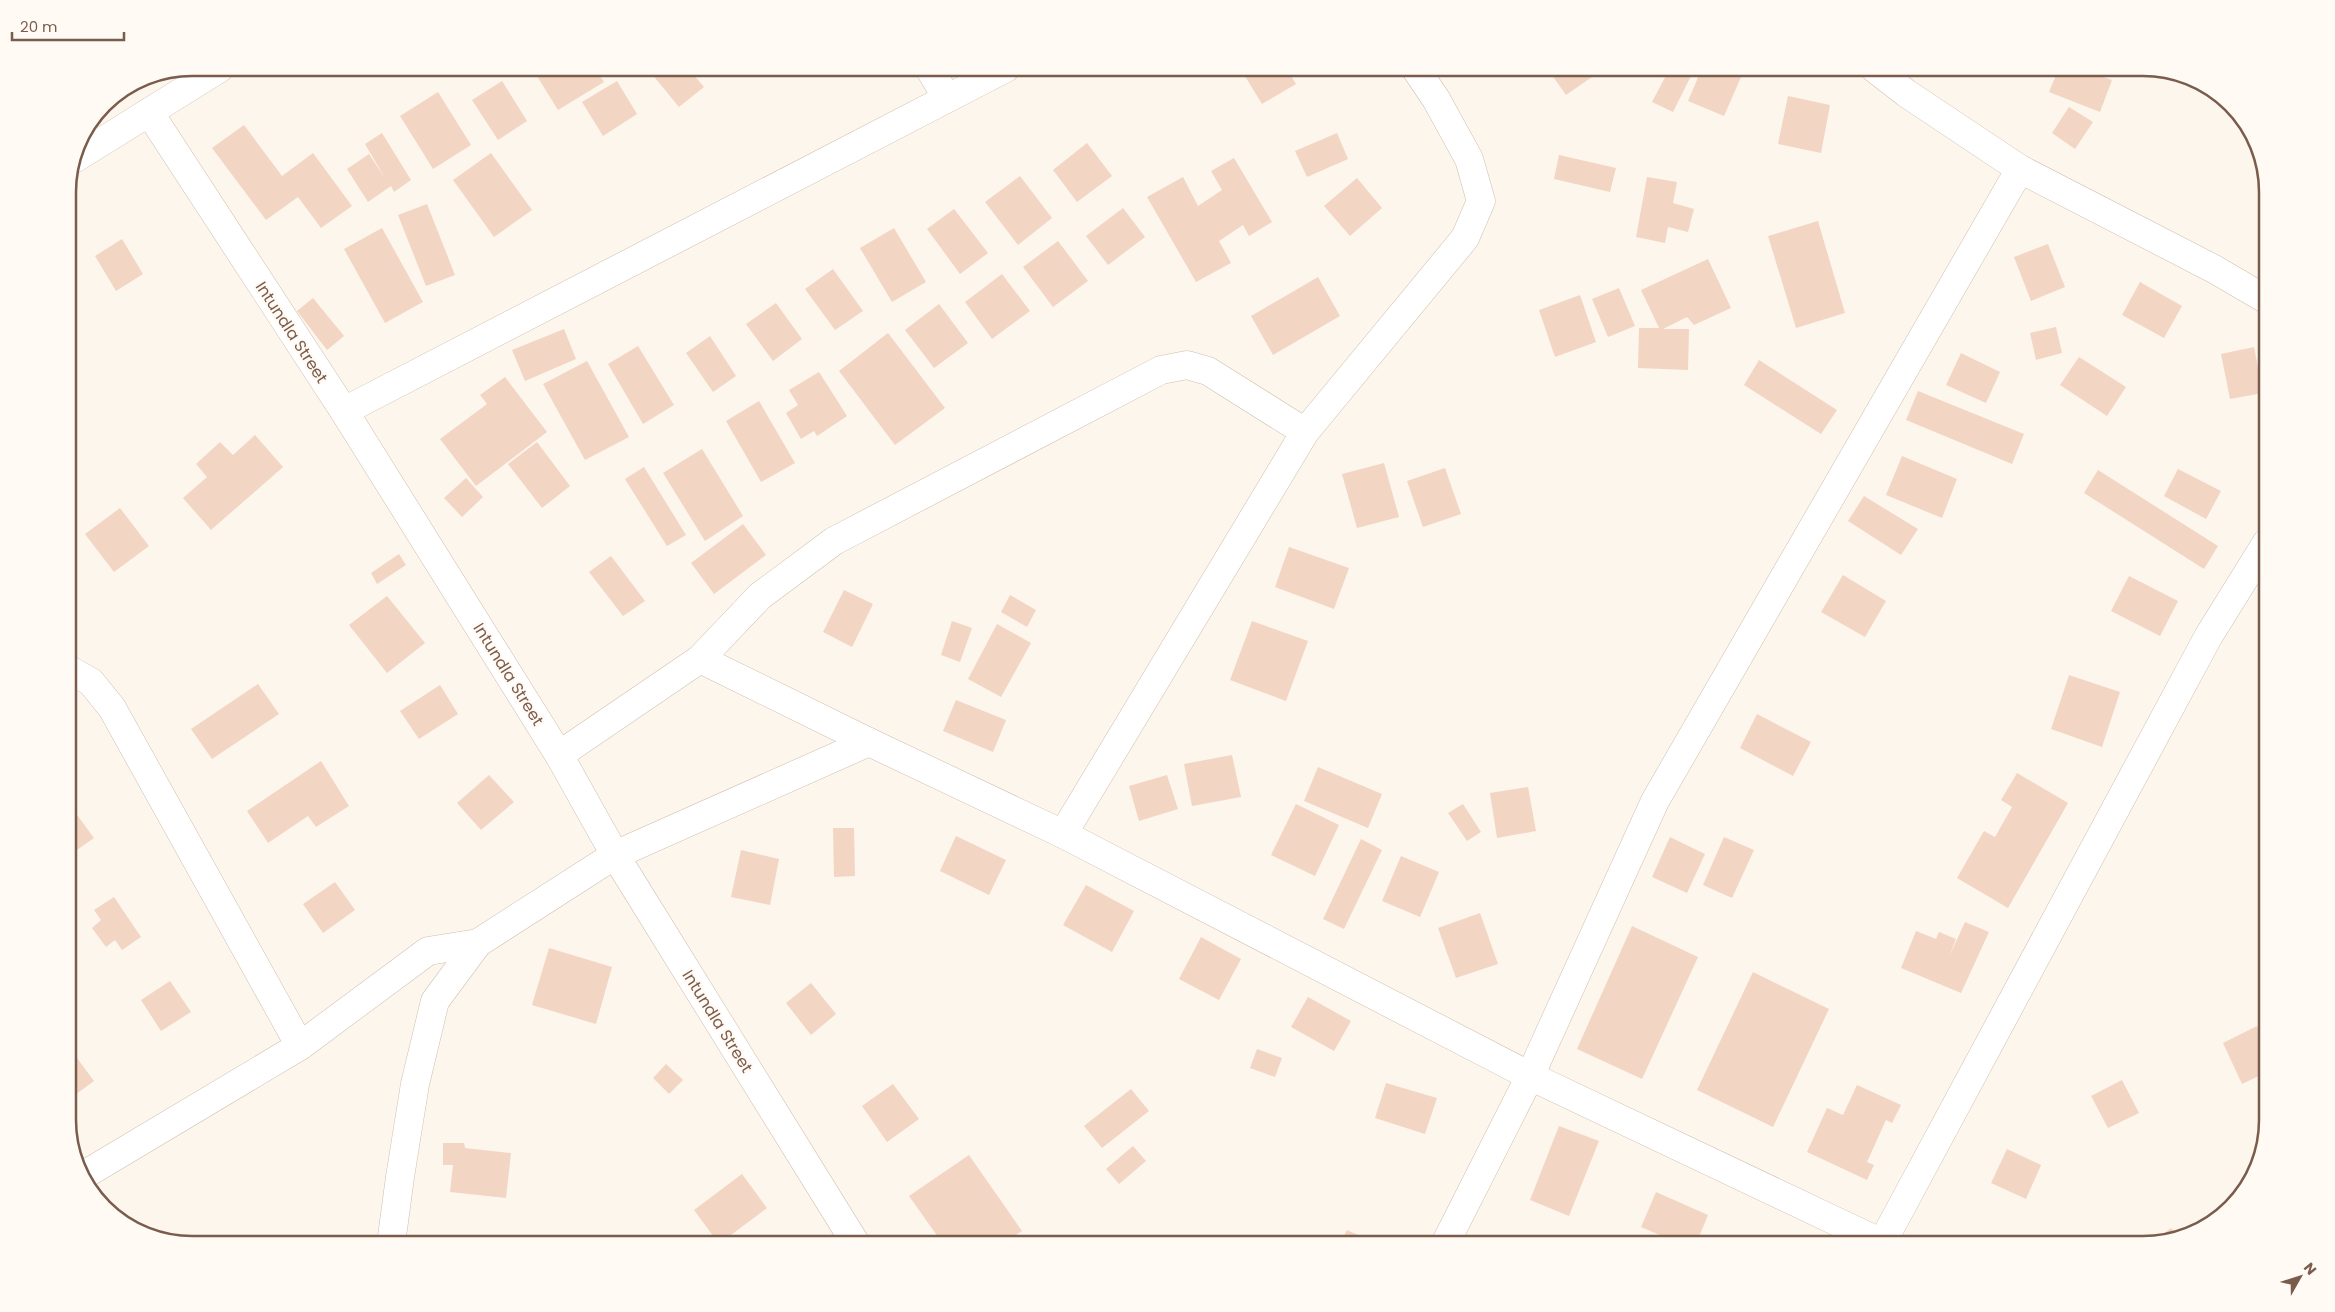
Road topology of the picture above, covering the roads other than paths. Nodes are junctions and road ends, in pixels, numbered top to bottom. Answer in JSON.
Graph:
{"nodes":[{"id":1,"x":207,"y":76,"type":"edge"},
{"id":2,"x":934,"y":76,"type":"edge"},
{"id":3,"x":990,"y":76,"type":"edge"},
{"id":4,"x":1420,"y":76,"type":"edge"},
{"id":5,"x":1884,"y":76,"type":"edge"},
{"id":6,"x":947,"y":98,"type":"junction"},
{"id":7,"x":149,"y":112,"type":"junction"},
{"id":8,"x":83,"y":153,"type":"edge"},
{"id":9,"x":2020,"y":169,"type":"junction"},
{"id":10,"x":2259,"y":295,"type":"edge"},
{"id":11,"x":344,"y":411,"type":"junction"},
{"id":12,"x":1305,"y":432,"type":"junction"},
{"id":13,"x":2259,"y":555,"type":"edge"},
{"id":14,"x":700,"y":659,"type":"junction"},
{"id":15,"x":76,"y":673,"type":"edge"},
{"id":16,"x":869,"y":742,"type":"junction"},
{"id":17,"x":559,"y":755,"type":"junction"},
{"id":18,"x":1063,"y":834,"type":"junction"},
{"id":19,"x":614,"y":855,"type":"junction"},
{"id":20,"x":478,"y":943,"type":"junction"},
{"id":21,"x":300,"y":1046,"type":"junction"},
{"id":22,"x":1530,"y":1076,"type":"junction"},
{"id":23,"x":89,"y":1172,"type":"edge"},
{"id":24,"x":392,"y":1236,"type":"edge"},
{"id":25,"x":851,"y":1236,"type":"edge"},
{"id":26,"x":1449,"y":1236,"type":"edge"},
{"id":27,"x":1866,"y":1236,"type":"edge"},
{"id":28,"x":1887,"y":1236,"type":"edge"}],
"edges":[{"from":1,"to":7,"type":"street"},
{"from":2,"to":6,"type":"street"},
{"from":3,"to":6,"type":"street"},
{"from":4,"to":12,"type":"street"},
{"from":5,"to":9,"type":"street"},
{"from":6,"to":11,"type":"street"},
{"from":7,"to":8,"type":"street"},
{"from":7,"to":11,"type":"street","name":"Intundla Street"},
{"from":9,"to":10,"type":"street"},
{"from":9,"to":22,"type":"street"},
{"from":11,"to":17,"type":"street","name":"Intundla Street"},
{"from":12,"to":14,"type":"street"},
{"from":12,"to":18,"type":"street"},
{"from":13,"to":28,"type":"street"},
{"from":14,"to":16,"type":"street"},
{"from":14,"to":17,"type":"street"},
{"from":15,"to":21,"type":"street"},
{"from":16,"to":18,"type":"street"},
{"from":16,"to":19,"type":"street"},
{"from":17,"to":19,"type":"street","name":"Intundla Street"},
{"from":18,"to":22,"type":"street"},
{"from":19,"to":20,"type":"street"},
{"from":19,"to":25,"type":"street","name":"Intundla Street"},
{"from":20,"to":21,"type":"street"},
{"from":20,"to":24,"type":"street"},
{"from":21,"to":23,"type":"street"},
{"from":22,"to":26,"type":"street"},
{"from":22,"to":27,"type":"street"}]}
